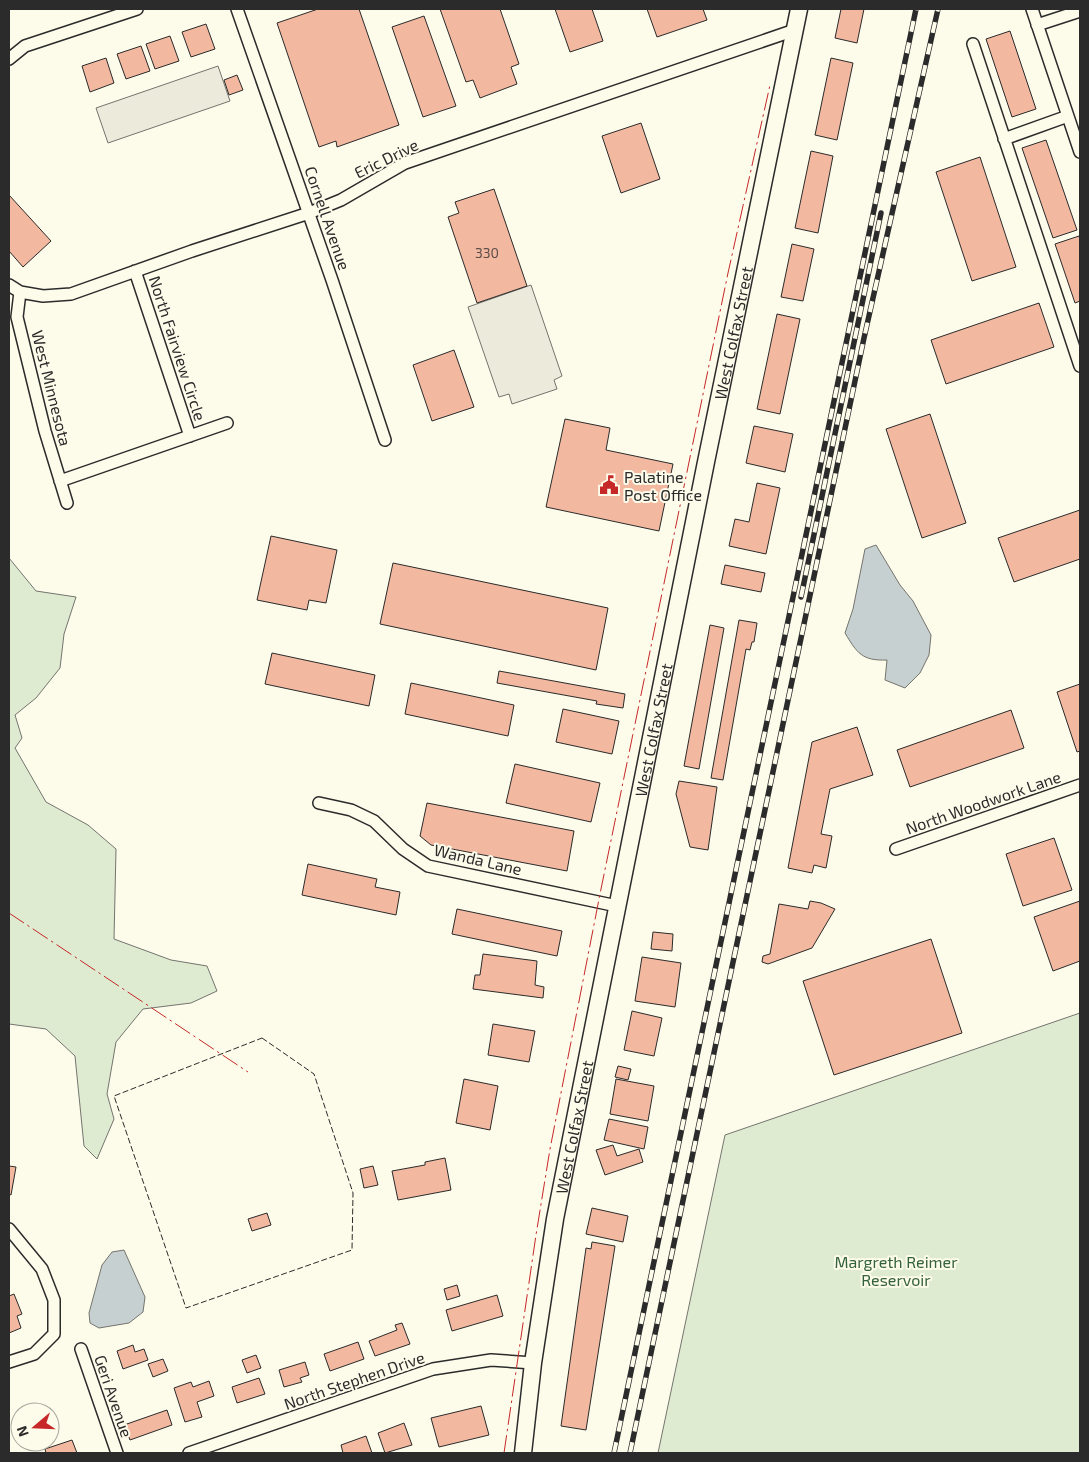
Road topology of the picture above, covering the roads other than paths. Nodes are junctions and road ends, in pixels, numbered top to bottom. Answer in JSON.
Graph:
{"nodes":[{"id":1,"x":137,"y":9,"type":"edge"},
{"id":2,"x":237,"y":9,"type":"edge"},
{"id":3,"x":799,"y":9,"type":"edge"},
{"id":4,"x":1032,"y":9,"type":"edge"},
{"id":5,"x":1080,"y":11,"type":"edge"},
{"id":6,"x":1037,"y":25,"type":"junction"},
{"id":7,"x":795,"y":30,"type":"junction"},
{"id":8,"x":972,"y":44,"type":"dead end"},
{"id":9,"x":9,"y":59,"type":"edge"},
{"id":10,"x":1068,"y":116,"type":"junction"},
{"id":11,"x":1004,"y":139,"type":"junction"},
{"id":12,"x":1080,"y":152,"type":"edge"},
{"id":13,"x":309,"y":213,"type":"junction"},
{"id":14,"x":135,"y":271,"type":"junction"},
{"id":15,"x":9,"y":284,"type":"edge"},
{"id":16,"x":20,"y":292,"type":"junction"},
{"id":17,"x":1080,"y":366,"type":"edge"},
{"id":18,"x":227,"y":423,"type":"dead end"},
{"id":19,"x":190,"y":436,"type":"junction"},
{"id":20,"x":385,"y":440,"type":"dead end"},
{"id":21,"x":60,"y":482,"type":"junction"},
{"id":22,"x":67,"y":503,"type":"dead end"},
{"id":23,"x":1080,"y":785,"type":"edge"},
{"id":24,"x":319,"y":803,"type":"dead end"},
{"id":25,"x":896,"y":849,"type":"dead end"},
{"id":26,"x":617,"y":906,"type":"junction"},
{"id":27,"x":9,"y":1229,"type":"edge"},
{"id":28,"x":81,"y":1350,"type":"dead end"},
{"id":29,"x":9,"y":1362,"type":"edge"},
{"id":30,"x":533,"y":1363,"type":"junction"},
{"id":31,"x":118,"y":1453,"type":"edge"},
{"id":32,"x":189,"y":1453,"type":"edge"},
{"id":33,"x":523,"y":1453,"type":"edge"}],
"edges":[{"from":1,"to":9,"type":"street"},
{"from":2,"to":13,"type":"street","name":"Cornell Avenue"},
{"from":3,"to":7,"type":"street","name":"West Colfax Street"},
{"from":4,"to":6,"type":"street"},
{"from":5,"to":6,"type":"street"},
{"from":6,"to":10,"type":"street"},
{"from":7,"to":13,"type":"street","name":"Eric Drive"},
{"from":7,"to":26,"type":"street","name":"West Colfax Street"},
{"from":8,"to":11,"type":"street"},
{"from":10,"to":11,"type":"street"},
{"from":10,"to":12,"type":"street"},
{"from":11,"to":17,"type":"street"},
{"from":13,"to":14,"type":"street","name":"Eric Drive"},
{"from":13,"to":20,"type":"street","name":"Cornell Avenue"},
{"from":14,"to":16,"type":"street","name":"Eric Drive"},
{"from":14,"to":19,"type":"street","name":"North Fairview Circle"},
{"from":15,"to":16,"type":"street"},
{"from":16,"to":21,"type":"street","name":"West Minnesota"},
{"from":18,"to":19,"type":"street"},
{"from":19,"to":21,"type":"street"},
{"from":21,"to":22,"type":"street","name":"West Minnesota"},
{"from":23,"to":25,"type":"street","name":"North Woodwork Lane"},
{"from":24,"to":26,"type":"street","name":"Wanda Lane"},
{"from":26,"to":30,"type":"street","name":"West Colfax Street"},
{"from":27,"to":29,"type":"street"},
{"from":28,"to":31,"type":"street","name":"Geri Avenue"},
{"from":30,"to":32,"type":"street","name":"North Stephen Drive"},
{"from":30,"to":33,"type":"street","name":"West Colfax Street"}]}
